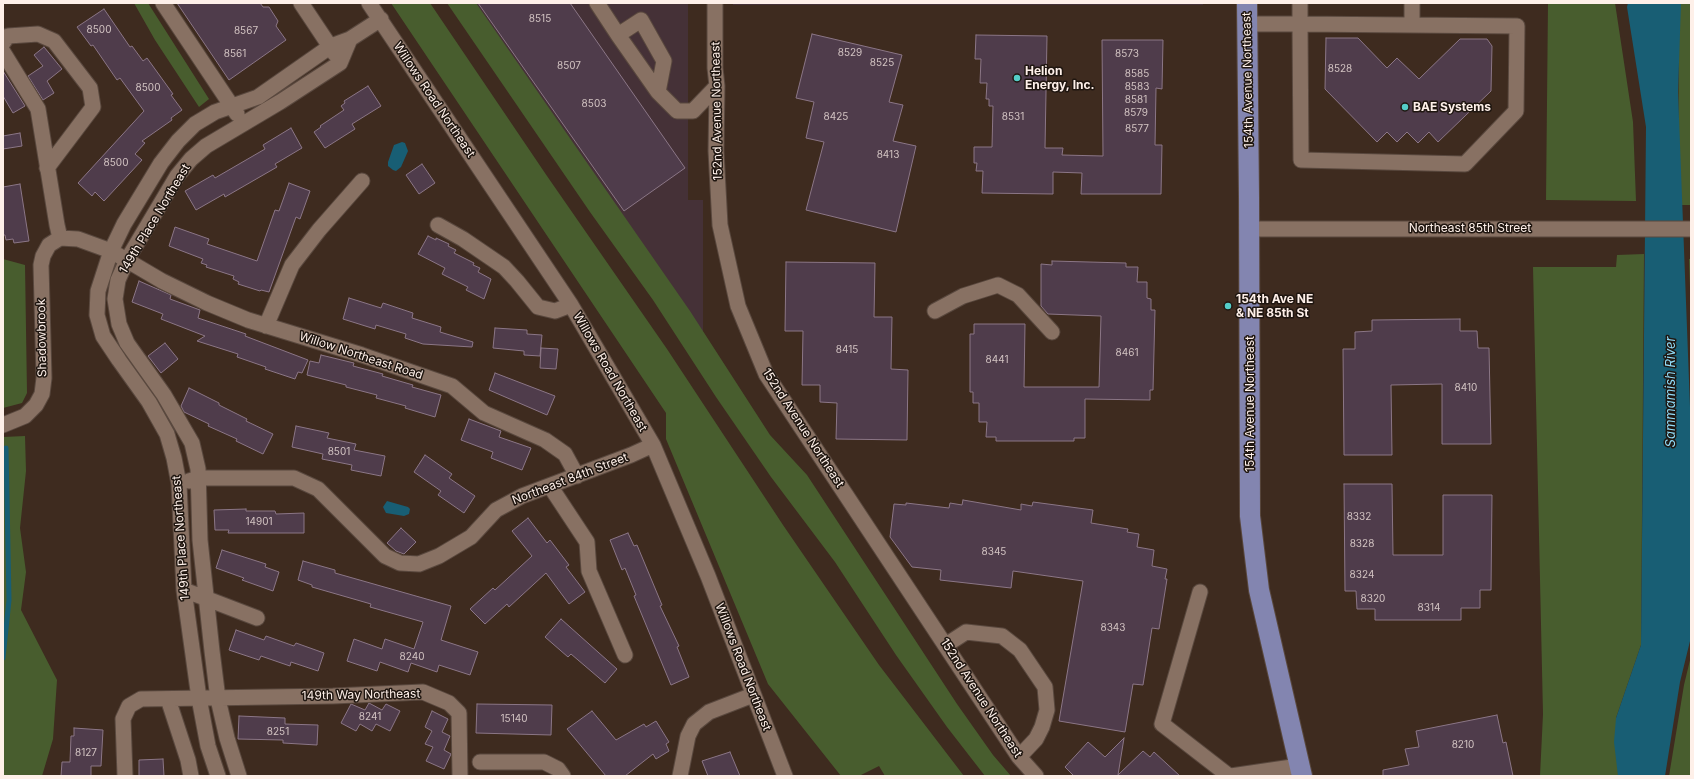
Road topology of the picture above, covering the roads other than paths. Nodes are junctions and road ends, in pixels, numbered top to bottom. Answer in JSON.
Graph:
{"nodes":[{"id":1,"x":163,"y":3,"type":"edge"},
{"id":2,"x":301,"y":3,"type":"edge"},
{"id":3,"x":369,"y":3,"type":"edge"},
{"id":4,"x":597,"y":3,"type":"edge"},
{"id":5,"x":715,"y":3,"type":"edge"},
{"id":6,"x":1247,"y":3,"type":"edge"},
{"id":7,"x":1300,"y":3,"type":"edge"},
{"id":8,"x":1412,"y":3,"type":"edge"},
{"id":9,"x":381,"y":19,"type":"junction"},
{"id":10,"x":1247,"y":24,"type":"junction"},
{"id":11,"x":1300,"y":24,"type":"junction"},
{"id":12,"x":1412,"y":25,"type":"junction"},
{"id":13,"x":618,"y":35,"type":"junction"},
{"id":14,"x":350,"y":39,"type":"junction"},
{"id":15,"x":3,"y":43,"type":"edge"},
{"id":16,"x":331,"y":46,"type":"junction"},
{"id":17,"x":3,"y":52,"type":"edge"},
{"id":18,"x":340,"y":63,"type":"junction"},
{"id":19,"x":717,"y":86,"type":"junction"},
{"id":20,"x":658,"y":92,"type":"junction"},
{"id":21,"x":232,"y":106,"type":"junction"},
{"id":22,"x":243,"y":123,"type":"junction"},
{"id":23,"x":47,"y":168,"type":"junction"},
{"id":24,"x":362,"y":181,"type":"dead end"},
{"id":25,"x":438,"y":225,"type":"dead end"},
{"id":26,"x":1250,"y":229,"type":"junction"},
{"id":27,"x":1691,"y":229,"type":"edge"},
{"id":28,"x":60,"y":238,"type":"junction"},
{"id":29,"x":111,"y":251,"type":"junction"},
{"id":30,"x":127,"y":260,"type":"junction"},
{"id":31,"x":571,"y":305,"type":"junction"},
{"id":32,"x":935,"y":311,"type":"dead end"},
{"id":33,"x":266,"y":326,"type":"junction"},
{"id":34,"x":1052,"y":332,"type":"dead end"},
{"id":35,"x":3,"y":424,"type":"edge"},
{"id":36,"x":653,"y":445,"type":"junction"},
{"id":37,"x":577,"y":476,"type":"junction"},
{"id":38,"x":199,"y":478,"type":"junction"},
{"id":39,"x":179,"y":484,"type":"junction"},
{"id":40,"x":550,"y":486,"type":"junction"},
{"id":41,"x":184,"y":590,"type":"junction"},
{"id":42,"x":1200,"y":592,"type":"dead end"},
{"id":43,"x":206,"y":599,"type":"junction"},
{"id":44,"x":257,"y":618,"type":"dead end"},
{"id":45,"x":946,"y":645,"type":"junction"},
{"id":46,"x":625,"y":655,"type":"dead end"},
{"id":47,"x":753,"y":695,"type":"junction"},
{"id":48,"x":199,"y":698,"type":"junction"},
{"id":49,"x":168,"y":699,"type":"junction"},
{"id":50,"x":218,"y":699,"type":"junction"},
{"id":51,"x":1019,"y":757,"type":"junction"},
{"id":52,"x":480,"y":762,"type":"dead end"},
{"id":53,"x":1300,"y":771,"type":"edge"},
{"id":54,"x":125,"y":776,"type":"edge"},
{"id":55,"x":191,"y":776,"type":"edge"},
{"id":56,"x":218,"y":776,"type":"edge"},
{"id":57,"x":239,"y":776,"type":"edge"},
{"id":58,"x":460,"y":776,"type":"edge"},
{"id":59,"x":563,"y":776,"type":"edge"},
{"id":60,"x":680,"y":776,"type":"edge"},
{"id":61,"x":785,"y":776,"type":"edge"},
{"id":62,"x":1036,"y":776,"type":"edge"},
{"id":63,"x":1230,"y":776,"type":"edge"}],
"edges":[{"from":1,"to":21,"type":"street"},
{"from":2,"to":16,"type":"street"},
{"from":3,"to":9,"type":"street","name":"Willows Road Northeast"},
{"from":4,"to":13,"type":"street"},
{"from":5,"to":19,"type":"street","name":"152nd Avenue Northeast"},
{"from":6,"to":10,"type":"main road","name":"154th Avenue Northeast"},
{"from":7,"to":11,"type":"street"},
{"from":8,"to":12,"type":"street"},
{"from":9,"to":14,"type":"street","name":"149th Place Northeast"},
{"from":9,"to":31,"type":"street","name":"Willows Road Northeast"},
{"from":10,"to":11,"type":"street"},
{"from":10,"to":26,"type":"main road","name":"154th Avenue Northeast"},
{"from":11,"to":12,"type":"street"},
{"from":11,"to":12,"type":"street"},
{"from":13,"to":20,"type":"street"},
{"from":13,"to":20,"type":"street"},
{"from":14,"to":16,"type":"street","name":"149th Place Northeast"},
{"from":14,"to":18,"type":"street"},
{"from":15,"to":23,"type":"street"},
{"from":16,"to":18,"type":"street"},
{"from":16,"to":21,"type":"street","name":"149th Place Northeast"},
{"from":17,"to":23,"type":"street"},
{"from":18,"to":22,"type":"street","name":"149th Place Northeast"},
{"from":19,"to":20,"type":"street"},
{"from":19,"to":45,"type":"street","name":"152nd Avenue Northeast"},
{"from":21,"to":22,"type":"street"},
{"from":21,"to":29,"type":"street","name":"149th Place Northeast"},
{"from":22,"to":30,"type":"street","name":"149th Place Northeast"},
{"from":23,"to":28,"type":"street"},
{"from":24,"to":33,"type":"street"},
{"from":25,"to":31,"type":"street"},
{"from":26,"to":27,"type":"street","name":"Northeast 85th Street"},
{"from":26,"to":53,"type":"main road","name":"154th Avenue Northeast"},
{"from":28,"to":29,"type":"street"},
{"from":28,"to":35,"type":"street","name":"Shadowbrook"},
{"from":29,"to":30,"type":"street"},
{"from":29,"to":39,"type":"street","name":"149th Place Northeast"},
{"from":30,"to":33,"type":"street","name":"Willow Northeast Road"},
{"from":30,"to":38,"type":"street","name":"149th Place Northeast"},
{"from":31,"to":36,"type":"street","name":"Willows Road Northeast"},
{"from":32,"to":34,"type":"street"},
{"from":33,"to":37,"type":"street","name":"Willow Northeast Road"},
{"from":36,"to":37,"type":"street","name":"Northeast 84th Street"},
{"from":36,"to":47,"type":"street","name":"Willows Road Northeast"},
{"from":37,"to":40,"type":"street","name":"Northeast 84th Street"},
{"from":38,"to":39,"type":"street","name":"Northeast 84th Street"},
{"from":38,"to":40,"type":"street","name":"Northeast 84th Street"},
{"from":38,"to":43,"type":"street","name":"149th Place Northeast"},
{"from":39,"to":41,"type":"street","name":"149th Place Northeast"},
{"from":40,"to":46,"type":"street"},
{"from":41,"to":43,"type":"street"},
{"from":41,"to":48,"type":"street","name":"149th Place Northeast"},
{"from":42,"to":63,"type":"street"},
{"from":43,"to":44,"type":"street"},
{"from":43,"to":50,"type":"street","name":"149th Place Northeast"},
{"from":45,"to":51,"type":"street","name":"152nd Avenue Northeast"},
{"from":45,"to":51,"type":"street"},
{"from":47,"to":60,"type":"street"},
{"from":47,"to":61,"type":"street","name":"Willows Road Northeast"},
{"from":48,"to":49,"type":"street"},
{"from":48,"to":50,"type":"street"},
{"from":48,"to":56,"type":"street","name":"149th Place Northeast"},
{"from":49,"to":54,"type":"street"},
{"from":49,"to":55,"type":"street"},
{"from":50,"to":57,"type":"street","name":"149th Place Northeast"},
{"from":50,"to":58,"type":"street","name":"149th Way Northeast"},
{"from":51,"to":62,"type":"street","name":"152nd Avenue Northeast"},
{"from":52,"to":59,"type":"street"},
{"from":53,"to":63,"type":"street"}]}
